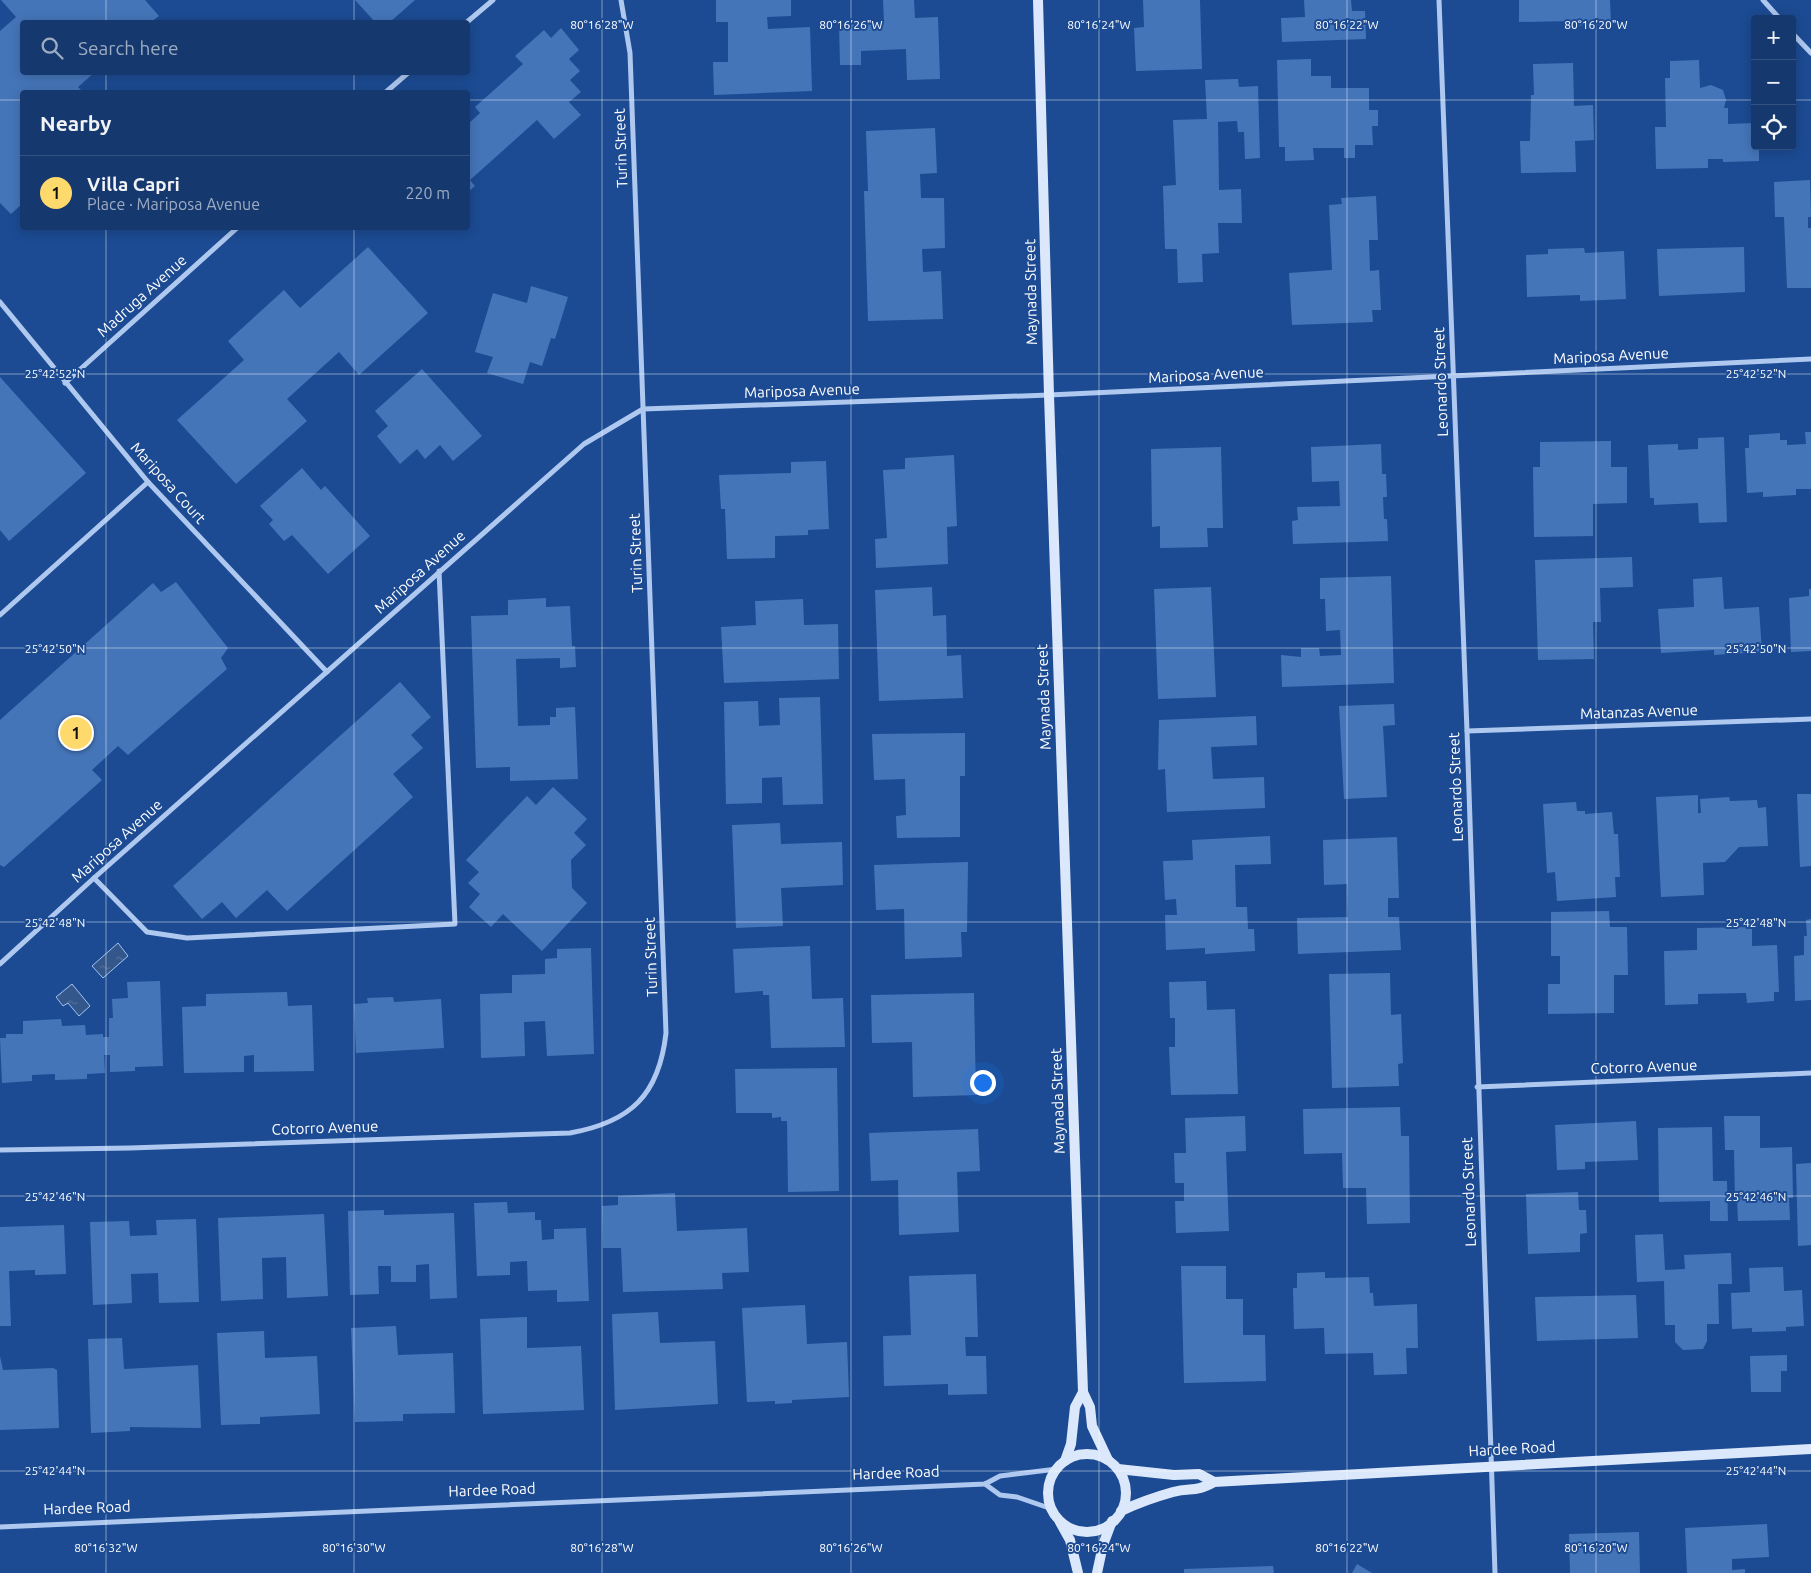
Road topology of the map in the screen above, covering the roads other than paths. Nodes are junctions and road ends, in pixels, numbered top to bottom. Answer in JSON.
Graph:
{"nodes":[{"id":1,"x":493,"y":0,"type":"edge"},
{"id":2,"x":621,"y":0,"type":"edge"},
{"id":3,"x":1038,"y":0,"type":"edge"},
{"id":4,"x":1439,"y":0,"type":"edge"},
{"id":5,"x":1763,"y":0,"type":"edge"},
{"id":6,"x":1776,"y":15,"type":"edge"},
{"id":7,"x":469,"y":20,"type":"edge"},
{"id":8,"x":1796,"y":36,"type":"edge"},
{"id":9,"x":1811,"y":53,"type":"edge"},
{"id":10,"x":406,"y":75,"type":"edge"},
{"id":11,"x":388,"y":90,"type":"edge"},
{"id":12,"x":234,"y":230,"type":"edge"},
{"id":13,"x":0,"y":302,"type":"edge"},
{"id":14,"x":1811,"y":359,"type":"edge"},
{"id":15,"x":1454,"y":376,"type":"junction"},
{"id":16,"x":65,"y":383,"type":"junction"},
{"id":17,"x":1049,"y":394,"type":"junction"},
{"id":18,"x":643,"y":409,"type":"junction"},
{"id":19,"x":148,"y":482,"type":"junction"},
{"id":20,"x":439,"y":571,"type":"junction"},
{"id":21,"x":0,"y":615,"type":"edge"},
{"id":22,"x":327,"y":672,"type":"junction"},
{"id":23,"x":1811,"y":719,"type":"edge"},
{"id":24,"x":1467,"y":731,"type":"junction"},
{"id":25,"x":94,"y":878,"type":"junction"},
{"id":26,"x":0,"y":964,"type":"edge"},
{"id":27,"x":1811,"y":1073,"type":"edge"},
{"id":28,"x":1477,"y":1087,"type":"junction"},
{"id":29,"x":641,"y":1100,"type":"joint"},
{"id":30,"x":0,"y":1150,"type":"edge"},
{"id":31,"x":1084,"y":1392,"type":"junction"},
{"id":32,"x":1811,"y":1449,"type":"edge"},
{"id":33,"x":1108,"y":1460,"type":"junction"},
{"id":34,"x":1061,"y":1465,"type":"junction"},
{"id":35,"x":1491,"y":1465,"type":"junction"},
{"id":36,"x":1118,"y":1469,"type":"junction"},
{"id":37,"x":1214,"y":1482,"type":"junction"},
{"id":38,"x":985,"y":1484,"type":"junction"},
{"id":39,"x":1052,"y":1509,"type":"junction"},
{"id":40,"x":1121,"y":1511,"type":"junction"},
{"id":41,"x":1058,"y":1519,"type":"junction"},
{"id":42,"x":1112,"y":1522,"type":"junction"},
{"id":43,"x":0,"y":1527,"type":"edge"},
{"id":44,"x":1078,"y":1573,"type":"edge"},
{"id":45,"x":1097,"y":1573,"type":"edge"},
{"id":46,"x":1495,"y":1573,"type":"edge"}],
"edges":[{"from":1,"to":7,"type":"street"},
{"from":2,"to":18,"type":"street","name":"Turin Street"},
{"from":3,"to":17,"type":"street","name":"Maynada Street"},
{"from":4,"to":15,"type":"street","name":"Leonardo Street"},
{"from":5,"to":6,"type":"street"},
{"from":8,"to":9,"type":"street"},
{"from":10,"to":11,"type":"street"},
{"from":12,"to":16,"type":"street","name":"Madruga Avenue"},
{"from":13,"to":16,"type":"street","name":"Mariposa Court"},
{"from":14,"to":15,"type":"street","name":"Mariposa Avenue"},
{"from":15,"to":17,"type":"street","name":"Mariposa Avenue"},
{"from":15,"to":24,"type":"street","name":"Leonardo Street"},
{"from":16,"to":19,"type":"street","name":"Mariposa Court"},
{"from":17,"to":18,"type":"street","name":"Mariposa Avenue"},
{"from":17,"to":31,"type":"street","name":"Maynada Street"},
{"from":18,"to":20,"type":"street","name":"Mariposa Avenue"},
{"from":18,"to":29,"type":"street","name":"Turin Street"},
{"from":19,"to":21,"type":"street"},
{"from":19,"to":22,"type":"street","name":"Mariposa Court"},
{"from":20,"to":22,"type":"street","name":"Mariposa Avenue"},
{"from":20,"to":25,"type":"street"},
{"from":22,"to":25,"type":"street","name":"Mariposa Avenue"},
{"from":23,"to":24,"type":"street","name":"Matanzas Avenue"},
{"from":24,"to":28,"type":"street","name":"Leonardo Street"},
{"from":25,"to":26,"type":"street","name":"Mariposa Avenue"},
{"from":27,"to":28,"type":"street","name":"Cotorro Avenue"},
{"from":28,"to":35,"type":"street","name":"Leonardo Street"},
{"from":29,"to":30,"type":"street","name":"Cotorro Avenue"},
{"from":31,"to":33,"type":"street","name":"Maynada Street"},
{"from":31,"to":34,"type":"street","name":"Maynada Street"},
{"from":32,"to":35,"type":"street","name":"Hardee Road"},
{"from":33,"to":34,"type":"street"},
{"from":33,"to":36,"type":"street"},
{"from":34,"to":38,"type":"street","name":"Hardee Road"},
{"from":34,"to":39,"type":"street"},
{"from":35,"to":37,"type":"street","name":"Hardee Road"},
{"from":35,"to":46,"type":"street","name":"Leonardo Street"},
{"from":36,"to":37,"type":"street","name":"Hardee Road"},
{"from":36,"to":40,"type":"street"},
{"from":37,"to":40,"type":"street","name":"Hardee Road"},
{"from":38,"to":39,"type":"street"},
{"from":38,"to":43,"type":"street","name":"Hardee Road"},
{"from":39,"to":41,"type":"street"},
{"from":40,"to":42,"type":"street"},
{"from":41,"to":42,"type":"street"},
{"from":41,"to":44,"type":"street"},
{"from":42,"to":45,"type":"street"}]}
